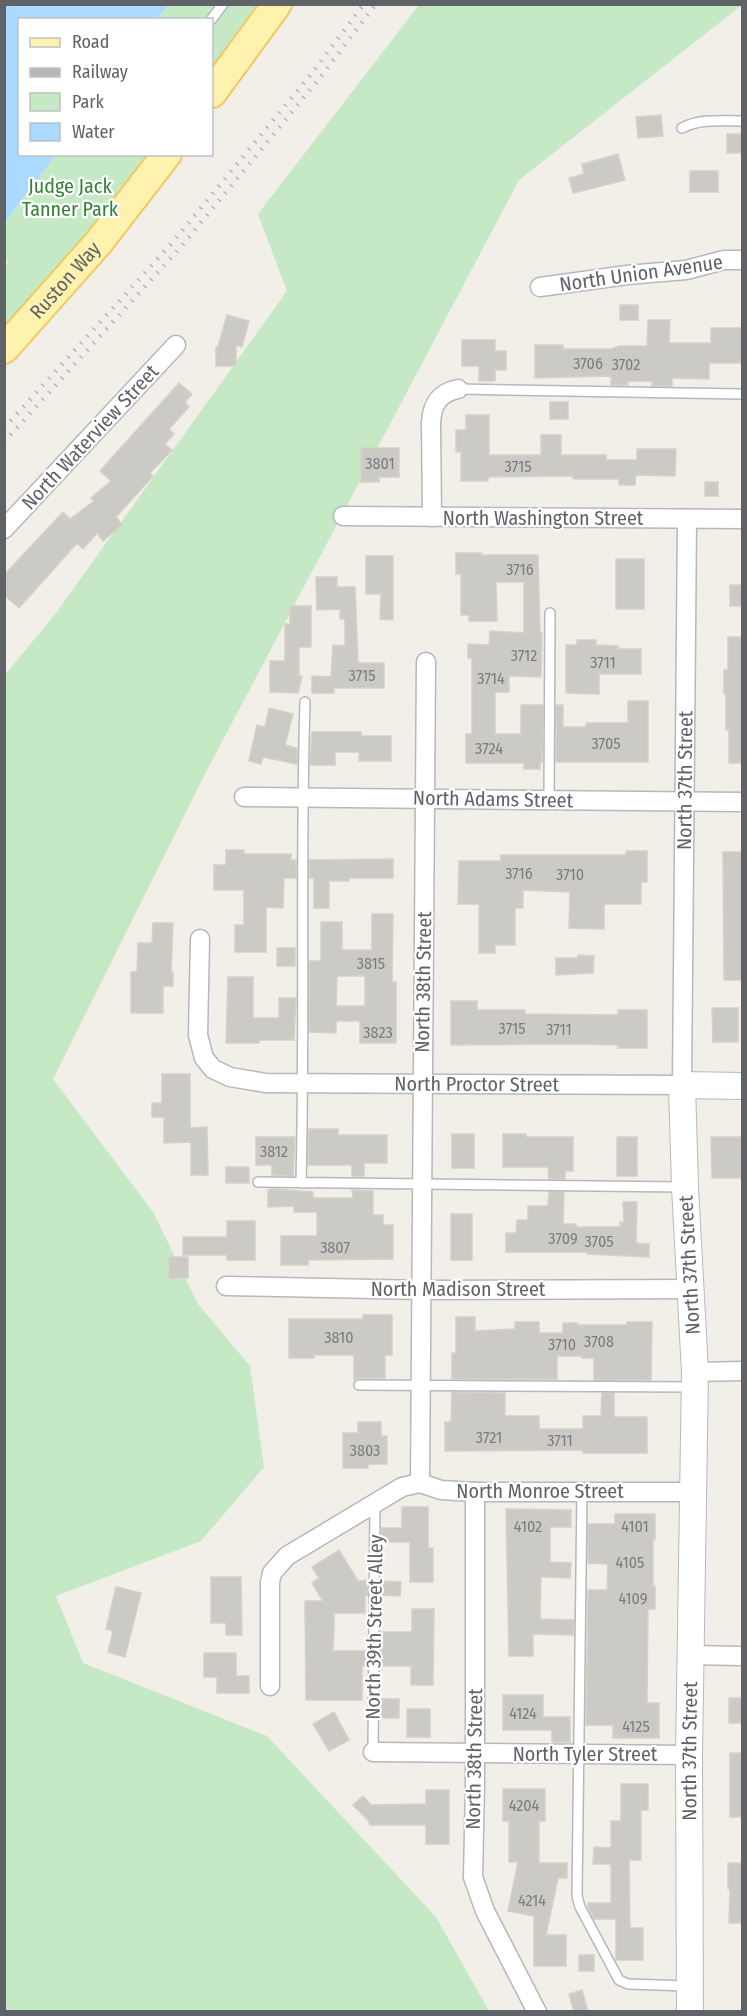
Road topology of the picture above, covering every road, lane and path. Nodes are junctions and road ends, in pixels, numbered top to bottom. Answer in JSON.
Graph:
{"nodes":[{"id":1,"x":223,"y":4,"type":"edge"},
{"id":2,"x":277,"y":4,"type":"edge"},
{"id":3,"x":212,"y":18,"type":"edge"},
{"id":4,"x":213,"y":92,"type":"edge"},
{"id":5,"x":742,"y":121,"type":"edge"},
{"id":6,"x":682,"y":128,"type":"dead end"},
{"id":7,"x":165,"y":156,"type":"edge"},
{"id":8,"x":742,"y":260,"type":"edge"},
{"id":9,"x":540,"y":287,"type":"dead end"},
{"id":10,"x":176,"y":345,"type":"dead end"},
{"id":11,"x":4,"y":349,"type":"edge"},
{"id":12,"x":458,"y":389,"type":"joint"},
{"id":13,"x":742,"y":394,"type":"edge"},
{"id":14,"x":343,"y":516,"type":"dead end"},
{"id":15,"x":432,"y":517,"type":"junction"},
{"id":16,"x":687,"y":519,"type":"junction"},
{"id":17,"x":742,"y":519,"type":"edge"},
{"id":18,"x":4,"y":529,"type":"edge"},
{"id":19,"x":550,"y":613,"type":"dead end"},
{"id":20,"x":426,"y":662,"type":"dead end"},
{"id":21,"x":305,"y":702,"type":"dead end"},
{"id":22,"x":244,"y":797,"type":"dead end"},
{"id":23,"x":302,"y":797,"type":"junction"},
{"id":24,"x":425,"y":799,"type":"junction"},
{"id":25,"x":549,"y":800,"type":"junction"},
{"id":26,"x":684,"y":801,"type":"junction"},
{"id":27,"x":742,"y":802,"type":"edge"},
{"id":28,"x":200,"y":939,"type":"dead end"},
{"id":29,"x":304,"y":1082,"type":"junction"},
{"id":30,"x":422,"y":1084,"type":"junction"},
{"id":31,"x":682,"y":1085,"type":"junction"},
{"id":32,"x":742,"y":1086,"type":"edge"},
{"id":33,"x":258,"y":1182,"type":"dead end"},
{"id":34,"x":302,"y":1183,"type":"junction"},
{"id":35,"x":421,"y":1185,"type":"junction"},
{"id":36,"x":685,"y":1187,"type":"junction"},
{"id":37,"x":226,"y":1286,"type":"dead end"},
{"id":38,"x":690,"y":1289,"type":"junction"},
{"id":39,"x":422,"y":1290,"type":"junction"},
{"id":40,"x":742,"y":1371,"type":"edge"},
{"id":41,"x":694,"y":1380,"type":"junction"},
{"id":42,"x":359,"y":1385,"type":"dead end"},
{"id":43,"x":421,"y":1386,"type":"junction"},
{"id":44,"x":420,"y":1483,"type":"junction"},
{"id":45,"x":582,"y":1491,"type":"junction"},
{"id":46,"x":475,"y":1492,"type":"junction"},
{"id":47,"x":692,"y":1492,"type":"junction"},
{"id":48,"x":375,"y":1503,"type":"junction"},
{"id":49,"x":690,"y":1656,"type":"junction"},
{"id":50,"x":742,"y":1656,"type":"edge"},
{"id":51,"x":270,"y":1686,"type":"dead end"},
{"id":52,"x":373,"y":1752,"type":"joint"},
{"id":53,"x":476,"y":1753,"type":"junction"},
{"id":54,"x":579,"y":1755,"type":"junction"},
{"id":55,"x":689,"y":1755,"type":"junction"},
{"id":56,"x":690,"y":1986,"type":"junction"},
{"id":57,"x":537,"y":2012,"type":"edge"},
{"id":58,"x":690,"y":2012,"type":"edge"}],
"edges":[{"from":1,"to":3,"type":"lane"},
{"from":2,"to":4,"type":"main road"},
{"from":5,"to":6,"type":"lane"},
{"from":7,"to":11,"type":"main road","name":"Ruston Way"},
{"from":8,"to":9,"type":"street","name":"North Union Avenue"},
{"from":10,"to":18,"type":"street","name":"North Waterview Street"},
{"from":12,"to":13,"type":"lane"},
{"from":12,"to":15,"type":"street"},
{"from":14,"to":15,"type":"street","name":"North Washington Street"},
{"from":15,"to":16,"type":"street","name":"North Washington Street"},
{"from":16,"to":17,"type":"street","name":"North Washington Street"},
{"from":16,"to":26,"type":"street","name":"North 37th Street"},
{"from":19,"to":25,"type":"lane"},
{"from":20,"to":24,"type":"street","name":"North 38th Street"},
{"from":21,"to":23,"type":"lane"},
{"from":22,"to":23,"type":"street","name":"North Adams Street"},
{"from":23,"to":24,"type":"street","name":"North Adams Street"},
{"from":23,"to":29,"type":"lane"},
{"from":24,"to":25,"type":"street","name":"North Adams Street"},
{"from":24,"to":30,"type":"street","name":"North 38th Street"},
{"from":25,"to":26,"type":"street","name":"North Adams Street"},
{"from":26,"to":27,"type":"street","name":"North Adams Street"},
{"from":26,"to":31,"type":"street","name":"North 37th Street"},
{"from":28,"to":29,"type":"street","name":"North Proctor Street"},
{"from":29,"to":30,"type":"street","name":"North Proctor Street"},
{"from":29,"to":34,"type":"lane"},
{"from":30,"to":31,"type":"street","name":"North Proctor Street"},
{"from":30,"to":35,"type":"street","name":"North 38th Street"},
{"from":31,"to":32,"type":"street","name":"North Proctor Street"},
{"from":31,"to":36,"type":"street","name":"North 37th Street"},
{"from":33,"to":34,"type":"lane"},
{"from":34,"to":35,"type":"lane"},
{"from":35,"to":36,"type":"lane"},
{"from":35,"to":39,"type":"street","name":"North 38th Street"},
{"from":36,"to":38,"type":"street","name":"North 37th Street"},
{"from":37,"to":39,"type":"street","name":"North Madison Street"},
{"from":38,"to":39,"type":"street","name":"North Madison Street"},
{"from":38,"to":41,"type":"street","name":"North 37th Street"},
{"from":39,"to":43,"type":"street","name":"North 38th Street"},
{"from":40,"to":41,"type":"street"},
{"from":41,"to":43,"type":"lane"},
{"from":41,"to":47,"type":"street","name":"North 37th Street"},
{"from":42,"to":43,"type":"lane"},
{"from":43,"to":44,"type":"street","name":"North 38th Street"},
{"from":44,"to":46,"type":"street","name":"North Monroe Street"},
{"from":44,"to":48,"type":"street"},
{"from":45,"to":46,"type":"street","name":"North Monroe Street"},
{"from":45,"to":47,"type":"street","name":"North Monroe Street"},
{"from":45,"to":54,"type":"lane"},
{"from":46,"to":53,"type":"street","name":"North 38th Street"},
{"from":47,"to":49,"type":"street","name":"North 37th Street"},
{"from":48,"to":51,"type":"street"},
{"from":48,"to":52,"type":"lane","name":"North 39th Street Alley"},
{"from":49,"to":50,"type":"street"},
{"from":49,"to":55,"type":"street","name":"North 37th Street"},
{"from":52,"to":53,"type":"street","name":"North Tyler Street"},
{"from":53,"to":54,"type":"street","name":"North Tyler Street"},
{"from":53,"to":57,"type":"street","name":"North 38th Street"},
{"from":54,"to":55,"type":"street","name":"North Tyler Street"},
{"from":54,"to":56,"type":"lane"},
{"from":55,"to":56,"type":"street","name":"North 37th Street"},
{"from":56,"to":58,"type":"street","name":"North 37th Street"}]}
